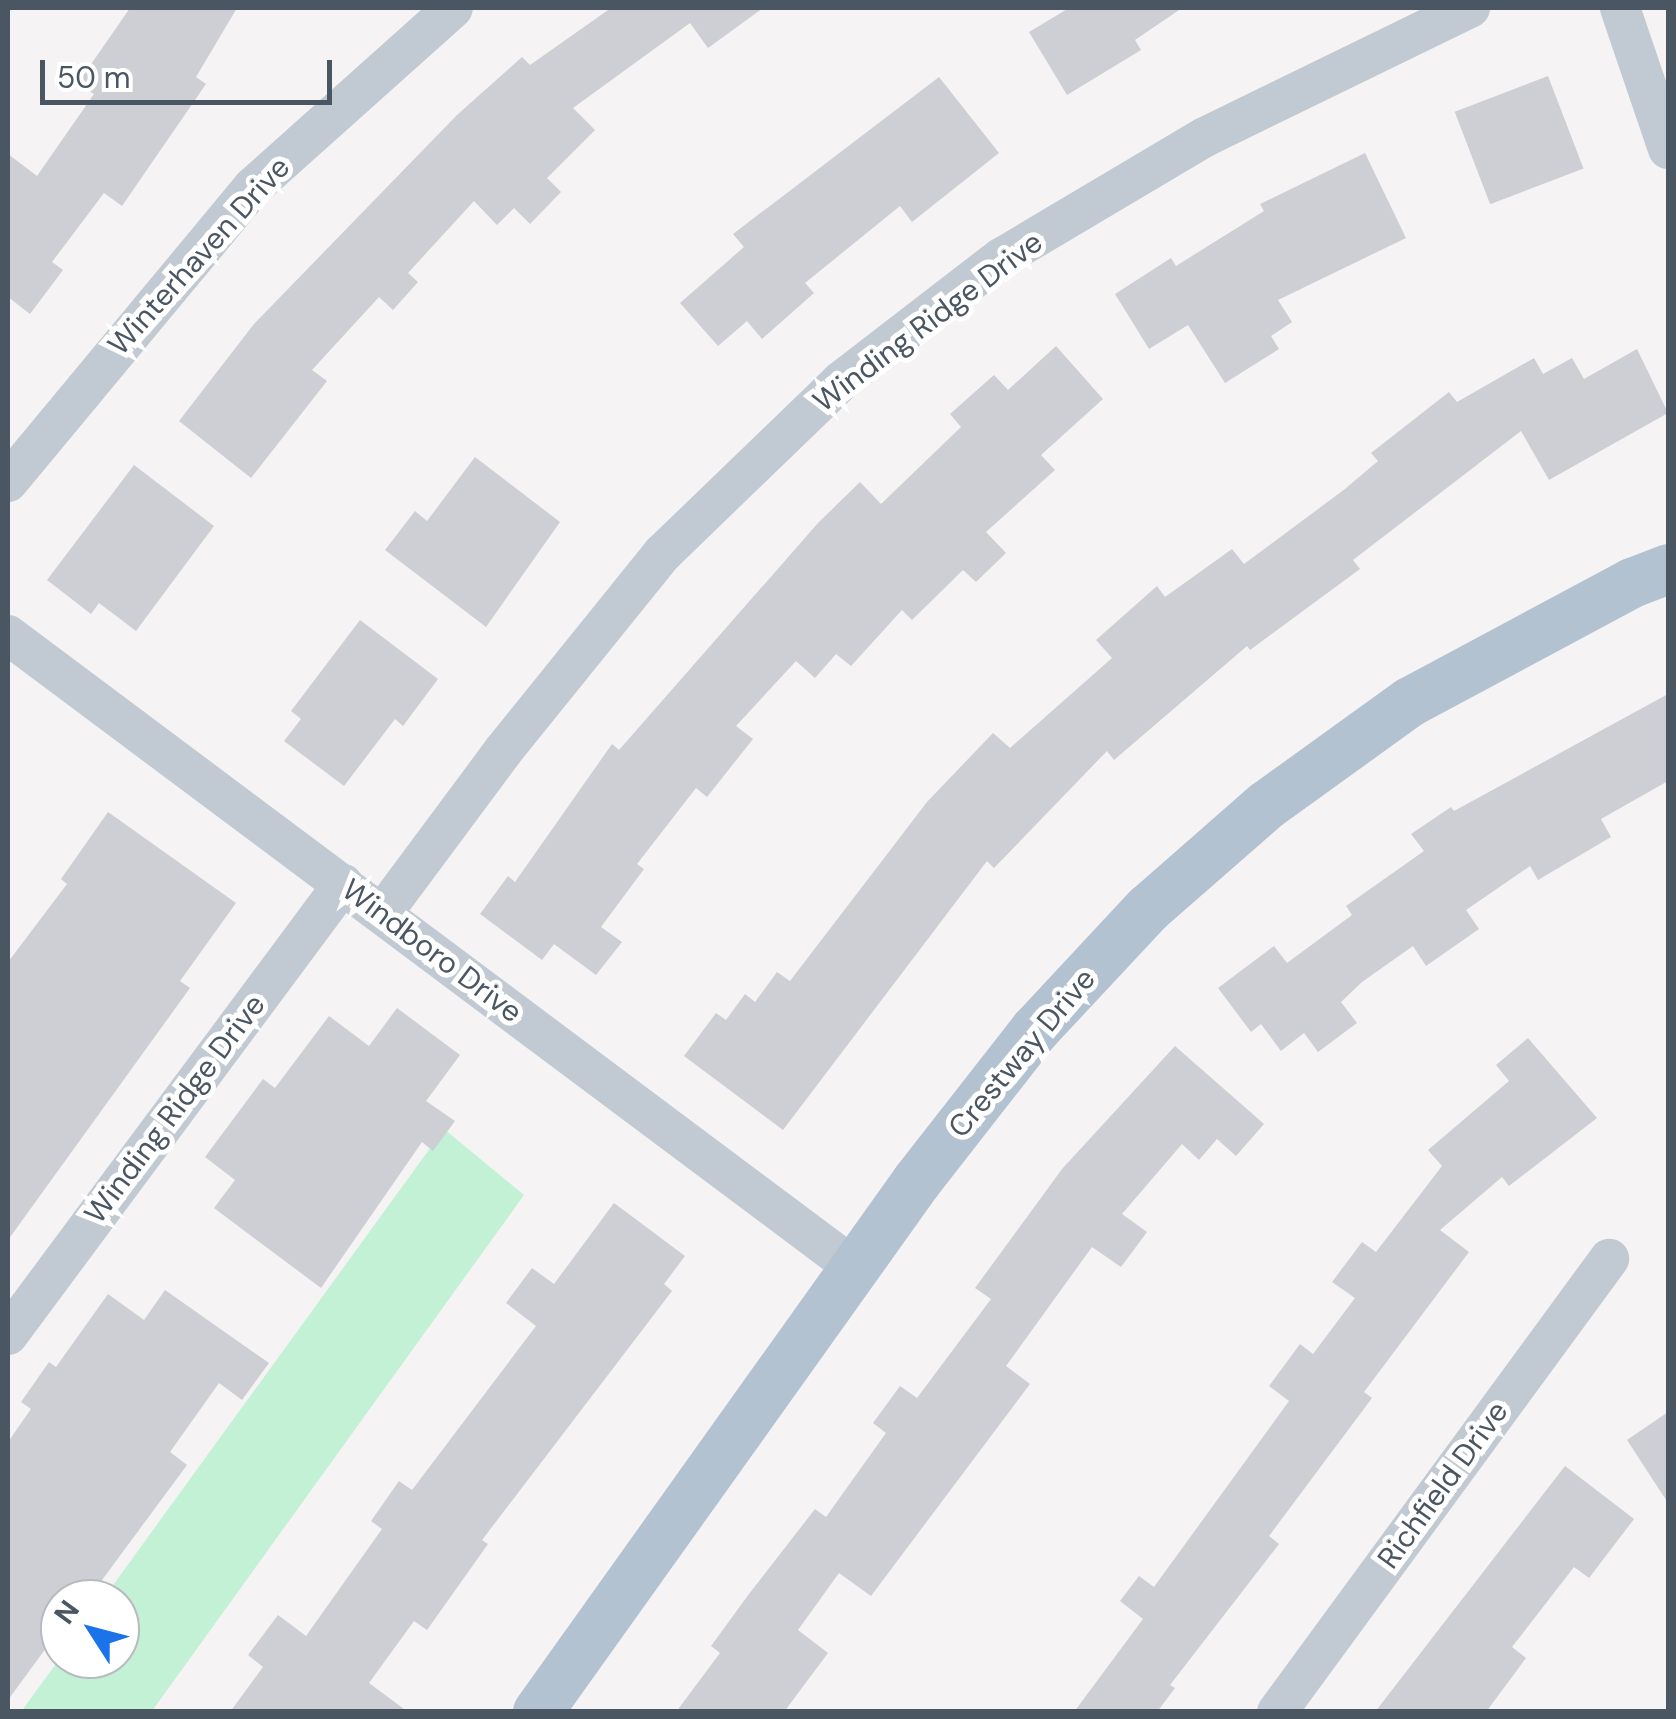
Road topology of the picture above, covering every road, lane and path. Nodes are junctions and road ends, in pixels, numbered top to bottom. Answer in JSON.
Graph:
{"nodes":[{"id":1,"x":452,"y":8,"type":"edge"},
{"id":2,"x":1470,"y":8,"type":"edge"},
{"id":3,"x":1620,"y":8,"type":"edge"},
{"id":4,"x":1668,"y":149,"type":"edge"},
{"id":5,"x":8,"y":482,"type":"edge"},
{"id":6,"x":1668,"y":570,"type":"edge"},
{"id":7,"x":8,"y":634,"type":"edge"},
{"id":8,"x":343,"y":884,"type":"junction"},
{"id":9,"x":382,"y":914,"type":"junction"},
{"id":10,"x":1609,"y":1259,"type":"dead end"},
{"id":11,"x":856,"y":1269,"type":"junction"},
{"id":12,"x":8,"y":1335,"type":"edge"},
{"id":13,"x":538,"y":1712,"type":"edge"},
{"id":14,"x":1277,"y":1712,"type":"edge"}],
"edges":[{"from":1,"to":5,"type":"street","name":"Winterhaven Drive"},
{"from":2,"to":9,"type":"street","name":"Winding Ridge Drive"},
{"from":3,"to":4,"type":"street"},
{"from":6,"to":11,"type":"main road","name":"Crestway Drive"},
{"from":7,"to":8,"type":"street","name":"Windboro Drive"},
{"from":8,"to":9,"type":"street","name":"Windboro Drive"},
{"from":8,"to":12,"type":"street","name":"Winding Ridge Drive"},
{"from":9,"to":11,"type":"street","name":"Windboro Drive"},
{"from":10,"to":14,"type":"street","name":"Richfield Drive"},
{"from":11,"to":13,"type":"main road","name":"Crestway Drive"}]}
